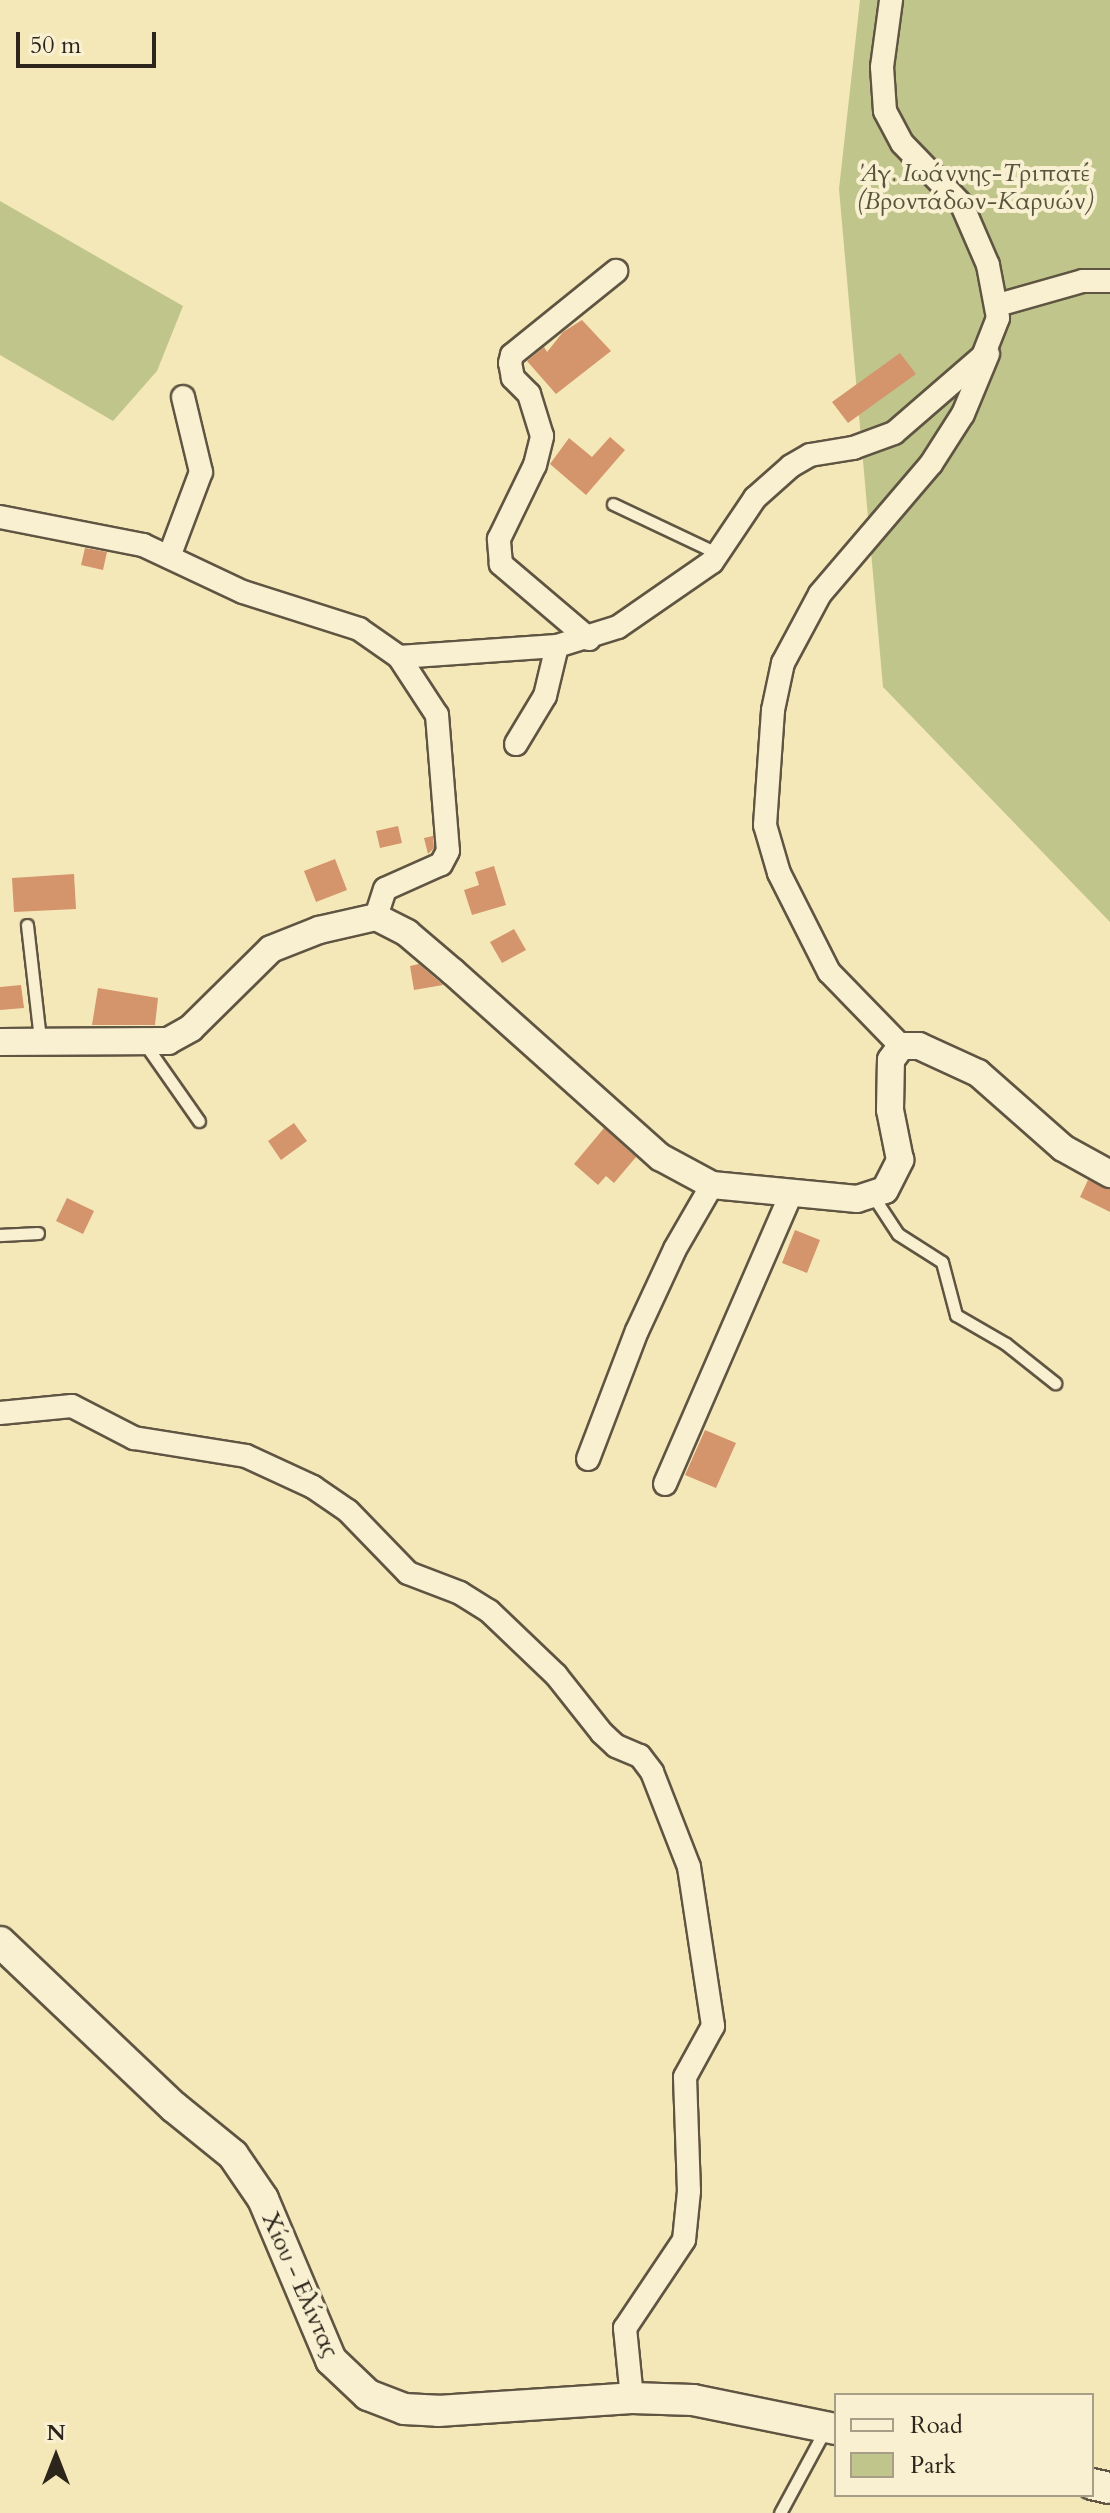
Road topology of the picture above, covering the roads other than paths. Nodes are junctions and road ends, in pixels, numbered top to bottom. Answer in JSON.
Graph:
{"nodes":[{"id":1,"x":891,"y":0,"type":"edge"},
{"id":2,"x":616,"y":271,"type":"dead end"},
{"id":3,"x":1110,"y":281,"type":"edge"},
{"id":4,"x":998,"y":305,"type":"junction"},
{"id":5,"x":990,"y":344,"type":"junction"},
{"id":6,"x":183,"y":397,"type":"dead end"},
{"id":7,"x":613,"y":504,"type":"dead end"},
{"id":8,"x":0,"y":517,"type":"edge"},
{"id":9,"x":720,"y":555,"type":"junction"},
{"id":10,"x":169,"y":557,"type":"junction"},
{"id":11,"x":589,"y":639,"type":"junction"},
{"id":12,"x":557,"y":646,"type":"junction"},
{"id":13,"x":399,"y":657,"type":"junction"},
{"id":14,"x":516,"y":744,"type":"dead end"},
{"id":15,"x":376,"y":917,"type":"junction"},
{"id":16,"x":27,"y":925,"type":"dead end"},
{"id":17,"x":40,"y":1039,"type":"junction"},
{"id":18,"x":0,"y":1042,"type":"edge"},
{"id":19,"x":145,"y":1044,"type":"junction"},
{"id":20,"x":901,"y":1046,"type":"junction"},
{"id":21,"x":199,"y":1121,"type":"dead end"},
{"id":22,"x":1110,"y":1174,"type":"edge"},
{"id":23,"x":712,"y":1185,"type":"junction"},
{"id":24,"x":791,"y":1194,"type":"junction"},
{"id":25,"x":873,"y":1196,"type":"junction"},
{"id":26,"x":38,"y":1233,"type":"dead end"},
{"id":27,"x":0,"y":1235,"type":"edge"},
{"id":28,"x":1055,"y":1383,"type":"dead end"},
{"id":29,"x":0,"y":1413,"type":"edge"},
{"id":30,"x":588,"y":1459,"type":"dead end"},
{"id":31,"x":665,"y":1484,"type":"dead end"},
{"id":32,"x":0,"y":1942,"type":"edge"},
{"id":33,"x":632,"y":2398,"type":"junction"},
{"id":34,"x":831,"y":2428,"type":"edge"},
{"id":35,"x":780,"y":2513,"type":"edge"}],
"edges":[{"from":1,"to":4,"type":"street"},
{"from":2,"to":11,"type":"street"},
{"from":3,"to":4,"type":"street"},
{"from":4,"to":5,"type":"street"},
{"from":5,"to":9,"type":"street"},
{"from":5,"to":20,"type":"street"},
{"from":6,"to":10,"type":"street"},
{"from":7,"to":9,"type":"lane"},
{"from":8,"to":10,"type":"street"},
{"from":9,"to":11,"type":"street"},
{"from":10,"to":13,"type":"street"},
{"from":11,"to":12,"type":"street"},
{"from":12,"to":13,"type":"street"},
{"from":12,"to":14,"type":"street"},
{"from":13,"to":15,"type":"street"},
{"from":15,"to":19,"type":"street"},
{"from":15,"to":23,"type":"street"},
{"from":16,"to":17,"type":"lane"},
{"from":17,"to":18,"type":"street"},
{"from":17,"to":19,"type":"street"},
{"from":19,"to":21,"type":"lane"},
{"from":20,"to":22,"type":"street"},
{"from":20,"to":25,"type":"street"},
{"from":23,"to":24,"type":"street"},
{"from":23,"to":30,"type":"street"},
{"from":24,"to":25,"type":"street"},
{"from":24,"to":31,"type":"street"},
{"from":25,"to":28,"type":"lane"},
{"from":26,"to":27,"type":"lane"},
{"from":29,"to":33,"type":"street"},
{"from":32,"to":33,"type":"main road","name":"Χίου - Ελίντας"},
{"from":33,"to":34,"type":"main road","name":"Χίου - Ελίντας"},
{"from":34,"to":35,"type":"lane"}]}
